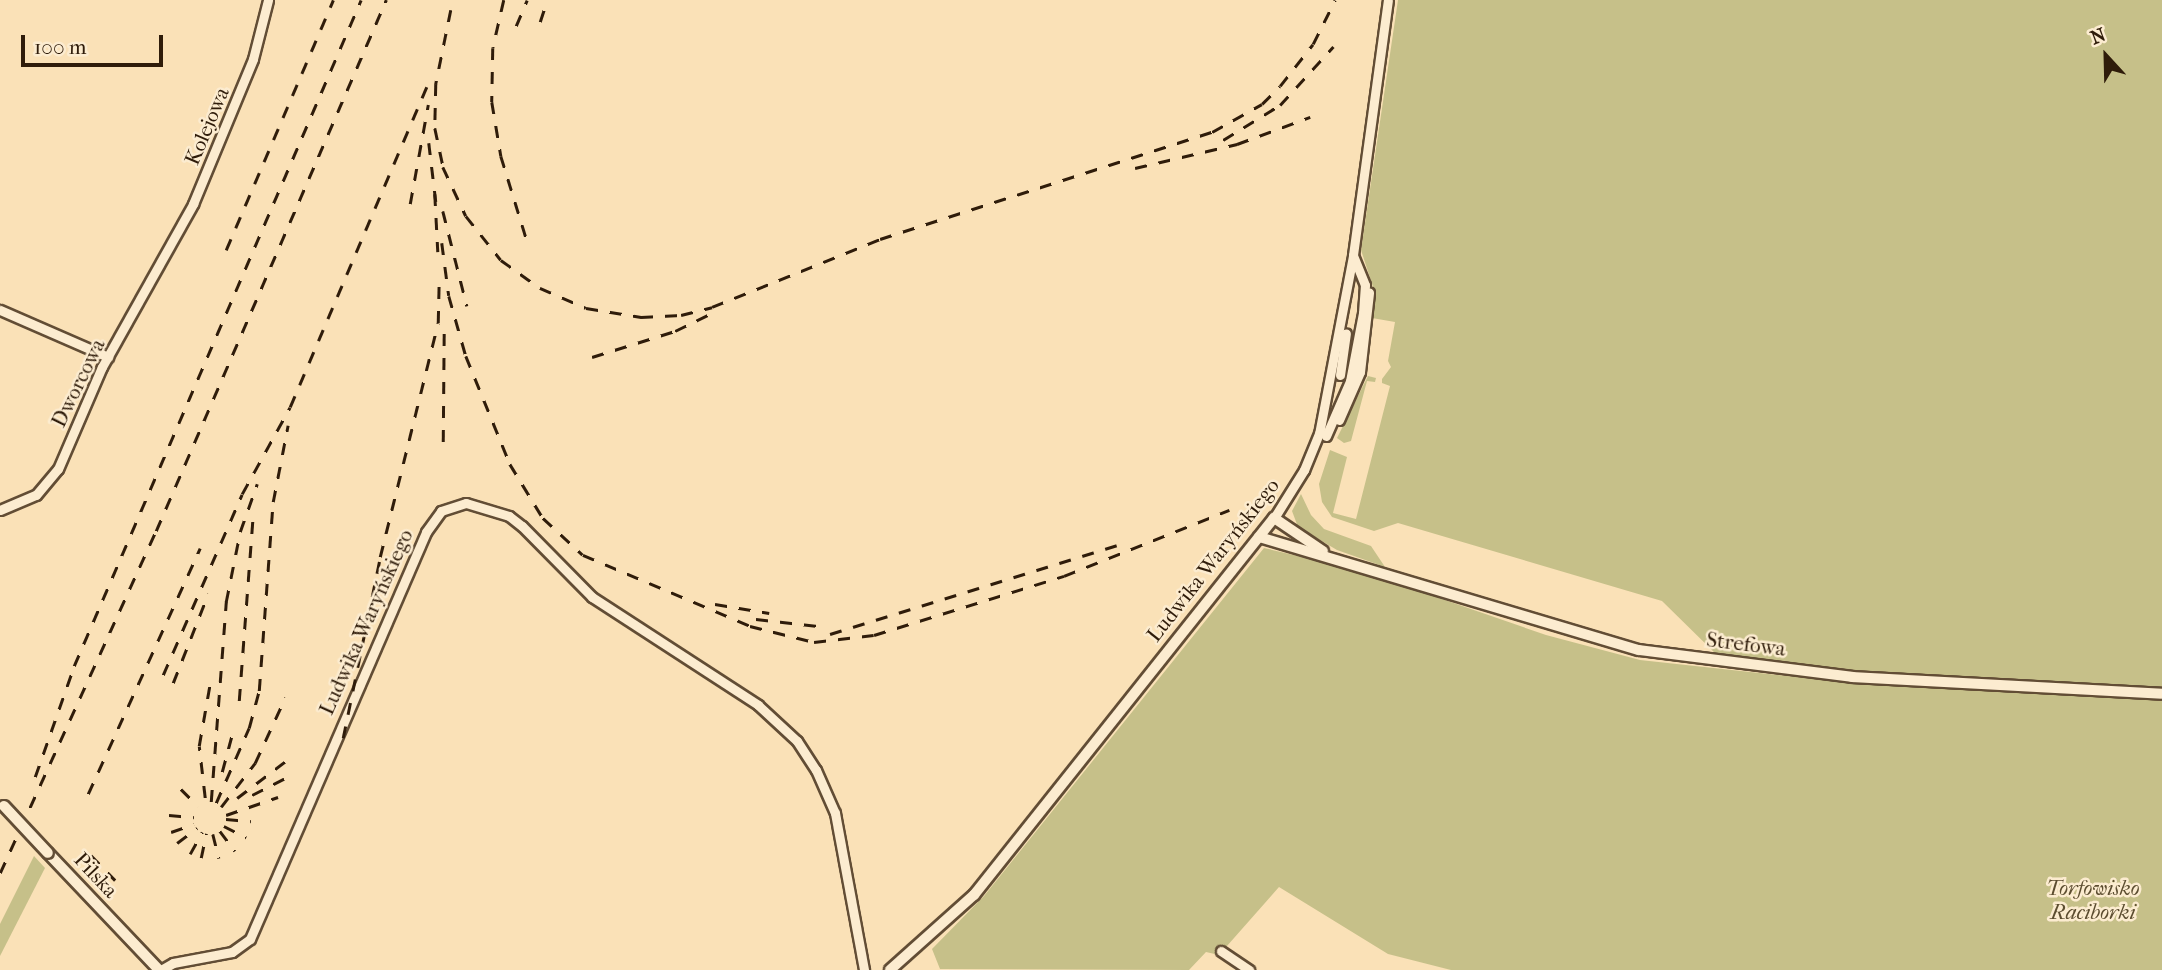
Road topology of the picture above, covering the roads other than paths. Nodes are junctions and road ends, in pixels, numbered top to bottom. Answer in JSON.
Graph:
{"nodes":[{"id":1,"x":268,"y":0,"type":"edge"},
{"id":2,"x":1388,"y":0,"type":"edge"},
{"id":3,"x":1353,"y":255,"type":"junction"},
{"id":4,"x":163,"y":259,"type":"joint"},
{"id":5,"x":0,"y":310,"type":"edge"},
{"id":6,"x":108,"y":357,"type":"junction"},
{"id":7,"x":1321,"y":438,"type":"junction"},
{"id":8,"x":0,"y":508,"type":"edge"},
{"id":9,"x":1274,"y":518,"type":"junction"},
{"id":10,"x":1259,"y":537,"type":"junction"},
{"id":11,"x":1338,"y":559,"type":"junction"},
{"id":12,"x":2162,"y":694,"type":"edge"},
{"id":13,"x":2,"y":803,"type":"edge"},
{"id":14,"x":1222,"y":951,"type":"dead end"},
{"id":15,"x":160,"y":970,"type":"edge"},
{"id":16,"x":864,"y":970,"type":"edge"},
{"id":17,"x":890,"y":970,"type":"edge"},
{"id":18,"x":1249,"y":970,"type":"edge"}],
"edges":[{"from":1,"to":4,"type":"street","name":"Kolejowa"},
{"from":2,"to":3,"type":"street","name":"Ludwika Waryńskiego"},
{"from":3,"to":7,"type":"street","name":"Ludwika Waryńskiego"},
{"from":3,"to":7,"type":"street"},
{"from":4,"to":6,"type":"street","name":"Dworcowa"},
{"from":5,"to":6,"type":"street"},
{"from":6,"to":8,"type":"street","name":"Dworcowa"},
{"from":7,"to":9,"type":"street","name":"Ludwika Waryńskiego"},
{"from":9,"to":10,"type":"street","name":"Ludwika Waryńskiego"},
{"from":9,"to":11,"type":"street","name":"Strefowa"},
{"from":10,"to":11,"type":"street","name":"Strefowa"},
{"from":10,"to":17,"type":"street","name":"Ludwika Waryńskiego"},
{"from":11,"to":12,"type":"street","name":"Strefowa"},
{"from":13,"to":15,"type":"street","name":"Pilska","bridge":true},
{"from":14,"to":18,"type":"street"},
{"from":15,"to":16,"type":"street","name":"Ludwika Waryńskiego"}]}
